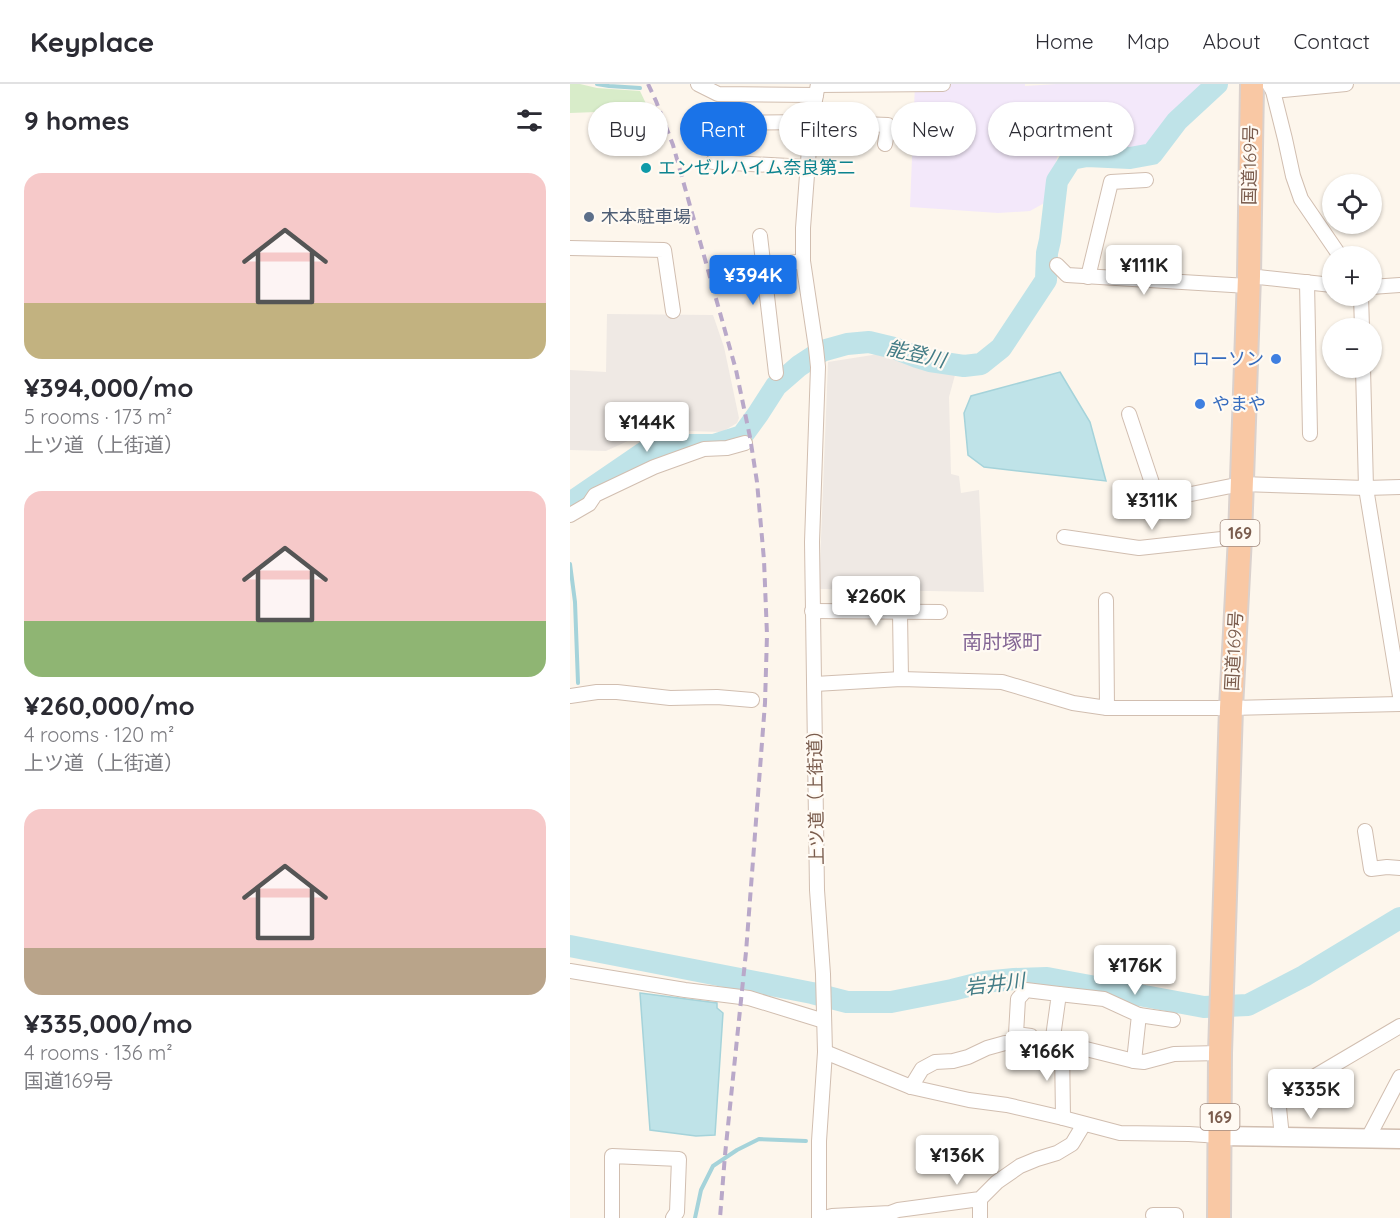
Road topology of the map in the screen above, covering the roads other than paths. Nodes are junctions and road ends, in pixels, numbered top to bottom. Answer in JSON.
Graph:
{"nodes":[{"id":1,"x":698,"y":84,"type":"edge"},
{"id":2,"x":943,"y":84,"type":"edge"},
{"id":3,"x":1346,"y":84,"type":"edge"},
{"id":4,"x":1264,"y":86,"type":"edge"},
{"id":5,"x":817,"y":88,"type":"edge"},
{"id":6,"x":879,"y":125,"type":"edge"},
{"id":7,"x":885,"y":144,"type":"dead end"},
{"id":8,"x":808,"y":156,"type":"edge"},
{"id":9,"x":712,"y":162,"type":"dead end"},
{"id":10,"x":807,"y":167,"type":"junction"},
{"id":11,"x":1146,"y":180,"type":"dead end"},
{"id":12,"x":760,"y":236,"type":"dead end"},
{"id":13,"x":1333,"y":246,"type":"edge"},
{"id":14,"x":570,"y":248,"type":"edge"},
{"id":15,"x":803,"y":261,"type":"junction"},
{"id":16,"x":1057,"y":265,"type":"dead end"},
{"id":17,"x":764,"y":267,"type":"junction"},
{"id":18,"x":1088,"y":277,"type":"junction"},
{"id":19,"x":1249,"y":281,"type":"junction"},
{"id":20,"x":1307,"y":282,"type":"junction"},
{"id":21,"x":1322,"y":284,"type":"edge"},
{"id":22,"x":1400,"y":285,"type":"edge"},
{"id":23,"x":1382,"y":286,"type":"edge"},
{"id":24,"x":673,"y":311,"type":"dead end"},
{"id":25,"x":777,"y":373,"type":"dead end"},
{"id":26,"x":1363,"y":378,"type":"edge"},
{"id":27,"x":1129,"y":414,"type":"dead end"},
{"id":28,"x":1310,"y":434,"type":"dead end"},
{"id":29,"x":745,"y":443,"type":"dead end"},
{"id":30,"x":1241,"y":484,"type":"junction"},
{"id":31,"x":1400,"y":487,"type":"edge"},
{"id":32,"x":1366,"y":488,"type":"junction"},
{"id":33,"x":1158,"y":501,"type":"junction"},
{"id":34,"x":1141,"y":504,"type":"dead end"},
{"id":35,"x":570,"y":515,"type":"edge"},
{"id":36,"x":1064,"y":537,"type":"dead end"},
{"id":37,"x":1240,"y":537,"type":"junction"},
{"id":38,"x":1106,"y":600,"type":"dead end"},
{"id":39,"x":812,"y":611,"type":"junction"},
{"id":40,"x":900,"y":612,"type":"junction"},
{"id":41,"x":940,"y":612,"type":"dead end"},
{"id":42,"x":901,"y":679,"type":"junction"},
{"id":43,"x":814,"y":684,"type":"junction"},
{"id":44,"x":570,"y":696,"type":"edge"},
{"id":45,"x":1400,"y":696,"type":"edge"},
{"id":46,"x":752,"y":700,"type":"dead end"},
{"id":47,"x":1400,"y":704,"type":"edge"},
{"id":48,"x":1107,"y":708,"type":"junction"},
{"id":49,"x":1231,"y":708,"type":"junction"},
{"id":50,"x":1365,"y":831,"type":"dead end"},
{"id":51,"x":1400,"y":868,"type":"edge"},
{"id":52,"x":570,"y":971,"type":"edge"},
{"id":53,"x":1059,"y":994,"type":"junction"},
{"id":54,"x":1139,"y":1015,"type":"junction"},
{"id":55,"x":1173,"y":1020,"type":"dead end"},
{"id":56,"x":824,"y":1021,"type":"junction"},
{"id":57,"x":1400,"y":1026,"type":"edge"},
{"id":58,"x":1038,"y":1043,"type":"junction"},
{"id":59,"x":1057,"y":1045,"type":"junction"},
{"id":60,"x":825,"y":1052,"type":"junction"},
{"id":61,"x":1220,"y":1053,"type":"junction"},
{"id":62,"x":1134,"y":1061,"type":"junction"},
{"id":63,"x":1400,"y":1077,"type":"edge"},
{"id":64,"x":911,"y":1087,"type":"junction"},
{"id":65,"x":1063,"y":1118,"type":"junction"},
{"id":66,"x":1084,"y":1124,"type":"junction"},
{"id":67,"x":1220,"y":1136,"type":"junction"},
{"id":68,"x":1282,"y":1137,"type":"junction"},
{"id":69,"x":1368,"y":1138,"type":"junction"},
{"id":70,"x":1400,"y":1140,"type":"edge"},
{"id":71,"x":980,"y":1199,"type":"junction"},
{"id":72,"x":1154,"y":1215,"type":"dead end"},
{"id":73,"x":890,"y":1216,"type":"edge"},
{"id":74,"x":612,"y":1218,"type":"edge"},
{"id":75,"x":673,"y":1218,"type":"edge"},
{"id":76,"x":821,"y":1218,"type":"edge"},
{"id":77,"x":980,"y":1218,"type":"edge"},
{"id":78,"x":1176,"y":1218,"type":"edge"},
{"id":79,"x":1219,"y":1218,"type":"edge"}],
"edges":[{"from":1,"to":5,"type":"street"},
{"from":2,"to":5,"type":"street"},
{"from":3,"to":4,"type":"street"},
{"from":4,"to":13,"type":"street"},
{"from":4,"to":19,"type":"highway","name":"国道169号","number":"169"},
{"from":6,"to":7,"type":"street"},
{"from":8,"to":10,"type":"street","name":"上ツ道（上街道）"},
{"from":9,"to":10,"type":"street"},
{"from":10,"to":15,"type":"street","name":"上ツ道（上街道）"},
{"from":11,"to":18,"type":"street"},
{"from":12,"to":17,"type":"street"},
{"from":14,"to":24,"type":"street"},
{"from":15,"to":17,"type":"street"},
{"from":15,"to":39,"type":"street","name":"上ツ道（上街道）"},
{"from":16,"to":18,"type":"street"},
{"from":17,"to":25,"type":"street"},
{"from":18,"to":19,"type":"street"},
{"from":19,"to":20,"type":"street"},
{"from":19,"to":30,"type":"highway","name":"国道169号","number":"169"},
{"from":20,"to":21,"type":"street"},
{"from":20,"to":28,"type":"street"},
{"from":22,"to":23,"type":"street"},
{"from":26,"to":32,"type":"street"},
{"from":27,"to":33,"type":"street"},
{"from":29,"to":35,"type":"street"},
{"from":30,"to":32,"type":"street"},
{"from":30,"to":33,"type":"street"},
{"from":30,"to":37,"type":"highway","name":"国道169号","number":"169"},
{"from":31,"to":32,"type":"street"},
{"from":32,"to":45,"type":"street"},
{"from":33,"to":34,"type":"street"},
{"from":36,"to":37,"type":"street"},
{"from":37,"to":49,"type":"highway","name":"国道169号","number":"169"},
{"from":38,"to":48,"type":"street"},
{"from":39,"to":40,"type":"street"},
{"from":39,"to":43,"type":"street","name":"上ツ道（上街道）"},
{"from":40,"to":41,"type":"street"},
{"from":40,"to":42,"type":"street"},
{"from":42,"to":43,"type":"street"},
{"from":42,"to":48,"type":"street"},
{"from":43,"to":56,"type":"street","name":"上ツ道（上街道）"},
{"from":44,"to":46,"type":"street"},
{"from":47,"to":49,"type":"street"},
{"from":48,"to":49,"type":"street"},
{"from":49,"to":61,"type":"highway","name":"国道169号","number":"169"},
{"from":50,"to":51,"type":"street"},
{"from":52,"to":56,"type":"street"},
{"from":53,"to":54,"type":"street"},
{"from":53,"to":58,"type":"street"},
{"from":53,"to":59,"type":"street"},
{"from":54,"to":55,"type":"street"},
{"from":54,"to":62,"type":"street"},
{"from":56,"to":60,"type":"street","name":"上ツ道（上街道）"},
{"from":57,"to":68,"type":"street"},
{"from":58,"to":59,"type":"street"},
{"from":58,"to":64,"type":"street"},
{"from":59,"to":62,"type":"street"},
{"from":59,"to":65,"type":"street"},
{"from":60,"to":64,"type":"street"},
{"from":60,"to":76,"type":"street","name":"上ツ道（上街道）"},
{"from":61,"to":62,"type":"street"},
{"from":61,"to":67,"type":"highway","name":"国道169号","number":"169"},
{"from":63,"to":69,"type":"street"},
{"from":64,"to":65,"type":"street"},
{"from":65,"to":66,"type":"street"},
{"from":66,"to":67,"type":"street"},
{"from":66,"to":71,"type":"street"},
{"from":67,"to":68,"type":"street"},
{"from":67,"to":79,"type":"highway","name":"国道169号","number":"169"},
{"from":68,"to":69,"type":"street"},
{"from":69,"to":70,"type":"street"},
{"from":71,"to":73,"type":"street"},
{"from":71,"to":77,"type":"street"},
{"from":72,"to":78,"type":"street"},
{"from":73,"to":76,"type":"street"},
{"from":74,"to":75,"type":"street"}]}
